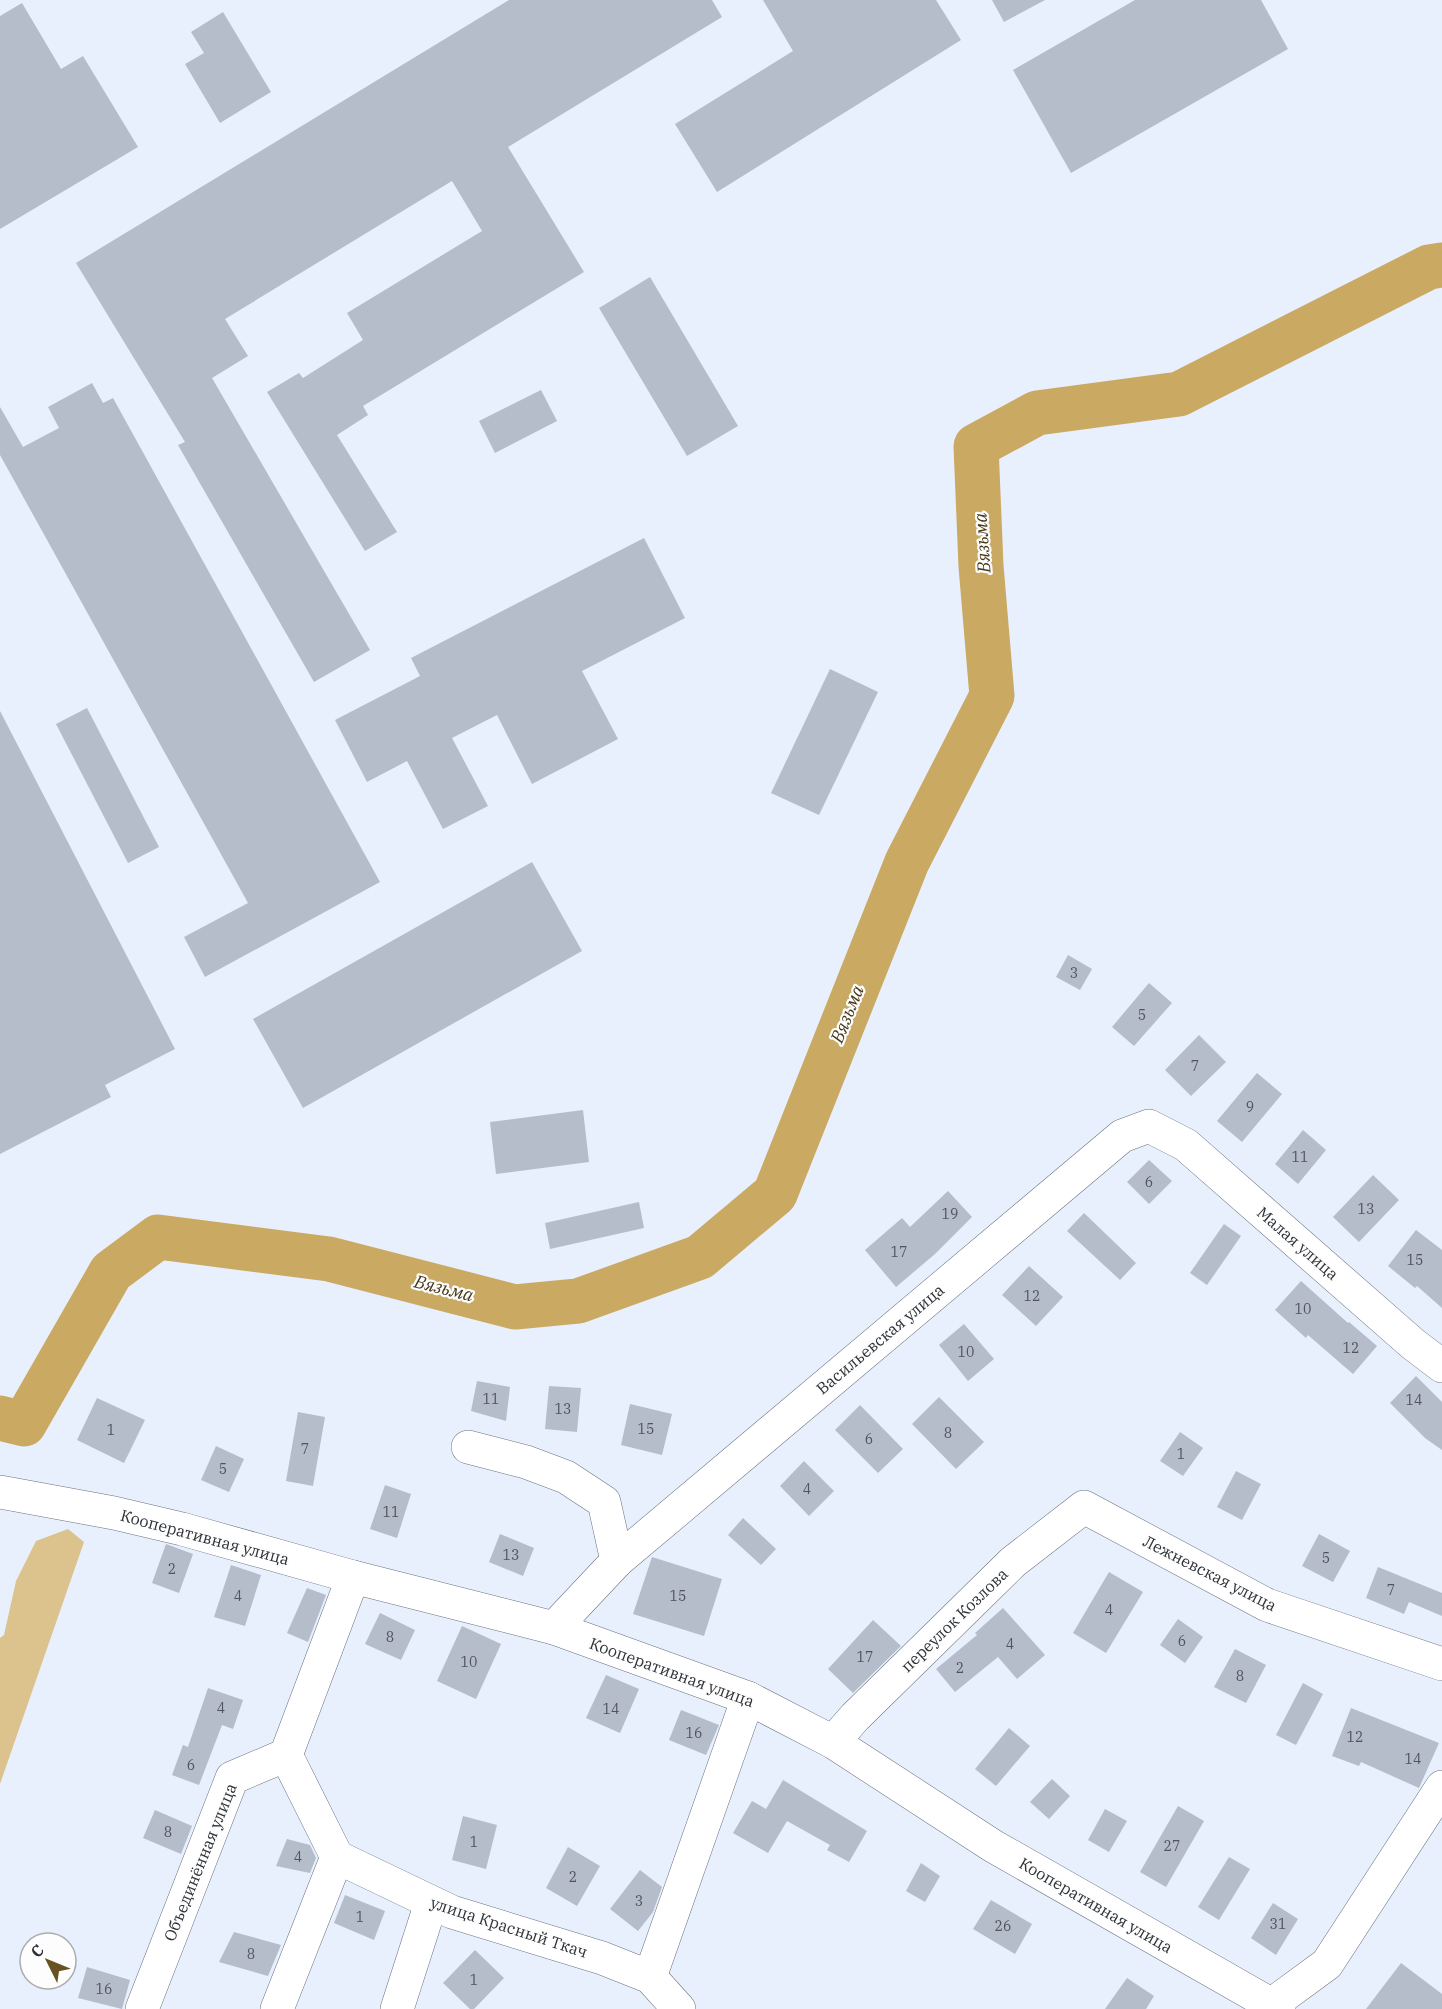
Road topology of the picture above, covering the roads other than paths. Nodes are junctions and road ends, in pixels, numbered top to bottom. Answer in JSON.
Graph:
{"nodes":[{"id":1,"x":1149,"y":1126,"type":"joint"},
{"id":2,"x":1442,"y":1366,"type":"edge"},
{"id":3,"x":468,"y":1447,"type":"dead end"},
{"id":4,"x":0,"y":1492,"type":"edge"},
{"id":5,"x":1083,"y":1507,"type":"joint"},
{"id":6,"x":617,"y":1561,"type":"junction"},
{"id":7,"x":353,"y":1577,"type":"junction"},
{"id":8,"x":554,"y":1628,"type":"junction"},
{"id":9,"x":1442,"y":1664,"type":"edge"},
{"id":10,"x":748,"y":1698,"type":"junction"},
{"id":11,"x":833,"y":1742,"type":"junction"},
{"id":12,"x":286,"y":1755,"type":"junction"},
{"id":13,"x":1442,"y":1787,"type":"edge"},
{"id":14,"x":336,"y":1857,"type":"junction"},
{"id":15,"x":431,"y":1903,"type":"junction"},
{"id":16,"x":650,"y":1977,"type":"junction"},
{"id":17,"x":1275,"y":2007,"type":"edge"},
{"id":18,"x":142,"y":2009,"type":"edge"},
{"id":19,"x":277,"y":2009,"type":"edge"},
{"id":20,"x":397,"y":2009,"type":"edge"},
{"id":21,"x":679,"y":2009,"type":"edge"}],
"edges":[{"from":1,"to":2,"type":"street","name":"Малая улица"},
{"from":1,"to":6,"type":"street","name":"Васильевская улица"},
{"from":3,"to":6,"type":"street"},
{"from":4,"to":7,"type":"street","name":"Кооперативная улица"},
{"from":5,"to":9,"type":"street","name":"Лежневская улица"},
{"from":5,"to":11,"type":"street","name":"переулок Козлова"},
{"from":6,"to":8,"type":"street","name":"Васильевская улица"},
{"from":7,"to":8,"type":"street","name":"Кооперативная улица"},
{"from":7,"to":12,"type":"street"},
{"from":8,"to":10,"type":"street","name":"Кооперативная улица"},
{"from":10,"to":11,"type":"street","name":"Кооперативная улица"},
{"from":10,"to":16,"type":"street"},
{"from":11,"to":17,"type":"street","name":"Кооперативная улица"},
{"from":12,"to":14,"type":"street"},
{"from":12,"to":18,"type":"street","name":"Объединённая улица"},
{"from":13,"to":17,"type":"street"},
{"from":14,"to":15,"type":"street","name":"улица Красный Ткач"},
{"from":14,"to":19,"type":"street"},
{"from":15,"to":16,"type":"street","name":"улица Красный Ткач"},
{"from":15,"to":20,"type":"street"},
{"from":16,"to":21,"type":"street","name":"улица Красный Ткач"}]}
